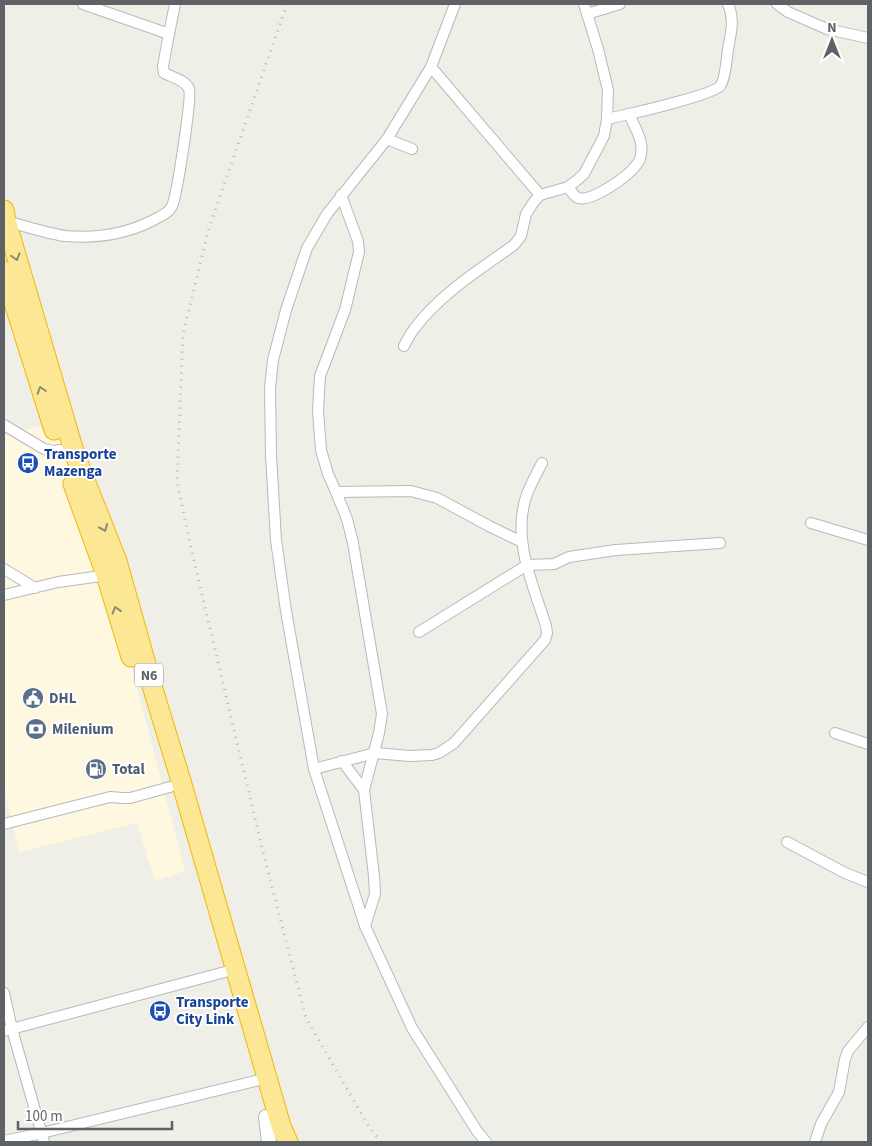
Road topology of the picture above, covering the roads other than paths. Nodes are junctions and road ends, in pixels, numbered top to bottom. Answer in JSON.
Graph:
{"nodes":[{"id":1,"x":83,"y":4,"type":"edge"},
{"id":2,"x":174,"y":4,"type":"edge"},
{"id":3,"x":455,"y":4,"type":"edge"},
{"id":4,"x":620,"y":4,"type":"edge"},
{"id":5,"x":728,"y":4,"type":"edge"},
{"id":6,"x":777,"y":4,"type":"edge"},
{"id":7,"x":585,"y":9,"type":"edge"},
{"id":8,"x":169,"y":34,"type":"junction"},
{"id":9,"x":868,"y":38,"type":"edge"},
{"id":10,"x":431,"y":67,"type":"junction"},
{"id":11,"x":628,"y":114,"type":"junction"},
{"id":12,"x":607,"y":119,"type":"junction"},
{"id":13,"x":387,"y":138,"type":"junction"},
{"id":14,"x":412,"y":149,"type":"dead end"},
{"id":15,"x":568,"y":187,"type":"junction"},
{"id":16,"x":341,"y":195,"type":"junction"},
{"id":17,"x":540,"y":195,"type":"junction"},
{"id":18,"x":5,"y":215,"type":"edge"},
{"id":19,"x":5,"y":279,"type":"edge"},
{"id":20,"x":404,"y":346,"type":"dead end"},
{"id":21,"x":4,"y":425,"type":"edge"},
{"id":22,"x":60,"y":450,"type":"junction"},
{"id":23,"x":542,"y":463,"type":"dead end"},
{"id":24,"x":336,"y":492,"type":"junction"},
{"id":25,"x":811,"y":523,"type":"dead end"},
{"id":26,"x":868,"y":540,"type":"edge"},
{"id":27,"x":522,"y":542,"type":"junction"},
{"id":28,"x":720,"y":542,"type":"dead end"},
{"id":29,"x":527,"y":565,"type":"junction"},
{"id":30,"x":4,"y":568,"type":"edge"},
{"id":31,"x":113,"y":575,"type":"junction"},
{"id":32,"x":35,"y":588,"type":"junction"},
{"id":33,"x":4,"y":595,"type":"edge"},
{"id":34,"x":419,"y":632,"type":"dead end"},
{"id":35,"x":835,"y":734,"type":"dead end"},
{"id":36,"x":868,"y":744,"type":"edge"},
{"id":37,"x":375,"y":752,"type":"junction"},
{"id":38,"x":342,"y":761,"type":"junction"},
{"id":39,"x":314,"y":769,"type":"junction"},
{"id":40,"x":170,"y":787,"type":"junction"},
{"id":41,"x":364,"y":790,"type":"junction"},
{"id":42,"x":4,"y":824,"type":"edge"},
{"id":43,"x":787,"y":842,"type":"dead end"},
{"id":44,"x":868,"y":882,"type":"edge"},
{"id":45,"x":364,"y":926,"type":"junction"},
{"id":46,"x":225,"y":972,"type":"junction"},
{"id":47,"x":4,"y":993,"type":"edge"},
{"id":48,"x":868,"y":1027,"type":"edge"},
{"id":49,"x":8,"y":1030,"type":"edge"},
{"id":50,"x":262,"y":1079,"type":"junction"},
{"id":51,"x":266,"y":1117,"type":"junction"},
{"id":52,"x":43,"y":1138,"type":"edge"},
{"id":53,"x":4,"y":1141,"type":"edge"},
{"id":54,"x":268,"y":1142,"type":"edge"},
{"id":55,"x":276,"y":1142,"type":"edge"},
{"id":56,"x":288,"y":1142,"type":"edge"},
{"id":57,"x":486,"y":1142,"type":"edge"},
{"id":58,"x":814,"y":1142,"type":"edge"}],
"edges":[{"from":1,"to":8,"type":"street"},
{"from":2,"to":8,"type":"street"},
{"from":3,"to":10,"type":"street"},
{"from":4,"to":7,"type":"street"},
{"from":5,"to":11,"type":"street"},
{"from":6,"to":9,"type":"street"},
{"from":7,"to":12,"type":"street"},
{"from":8,"to":18,"type":"street"},
{"from":10,"to":13,"type":"street"},
{"from":10,"to":17,"type":"street"},
{"from":11,"to":12,"type":"street"},
{"from":11,"to":15,"type":"street"},
{"from":12,"to":15,"type":"street"},
{"from":13,"to":14,"type":"street"},
{"from":13,"to":16,"type":"street"},
{"from":15,"to":17,"type":"street"},
{"from":16,"to":24,"type":"street"},
{"from":16,"to":39,"type":"street"},
{"from":17,"to":20,"type":"street"},
{"from":18,"to":31,"type":"highway","number":"N6","one_way":true},
{"from":22,"to":19,"type":"highway","number":"N6","one_way":true},
{"from":21,"to":22,"type":"street"},
{"from":22,"to":31,"type":"highway","number":"N6"},
{"from":23,"to":27,"type":"street"},
{"from":24,"to":27,"type":"street"},
{"from":24,"to":37,"type":"street"},
{"from":25,"to":26,"type":"street"},
{"from":27,"to":29,"type":"street"},
{"from":28,"to":29,"type":"street"},
{"from":29,"to":34,"type":"street"},
{"from":29,"to":37,"type":"street"},
{"from":30,"to":32,"type":"street"},
{"from":31,"to":32,"type":"street"},
{"from":40,"to":31,"type":"highway","number":"N6","one_way":true},
{"from":31,"to":50,"type":"highway","number":"N6"},
{"from":32,"to":33,"type":"street"},
{"from":35,"to":36,"type":"street"},
{"from":37,"to":38,"type":"street"},
{"from":37,"to":41,"type":"street"},
{"from":38,"to":39,"type":"street"},
{"from":38,"to":41,"type":"street"},
{"from":39,"to":45,"type":"street"},
{"from":40,"to":42,"type":"street"},
{"from":40,"to":46,"type":"highway","number":"N6"},
{"from":41,"to":45,"type":"street"},
{"from":43,"to":44,"type":"street"},
{"from":45,"to":57,"type":"street"},
{"from":46,"to":49,"type":"street"},
{"from":46,"to":50,"type":"highway","number":"N6"},
{"from":47,"to":49,"type":"street"},
{"from":48,"to":58,"type":"street"},
{"from":49,"to":52,"type":"street"},
{"from":50,"to":51,"type":"highway","number":"N6"},
{"from":50,"to":52,"type":"street"},
{"from":50,"to":56,"type":"highway","number":"N6"},
{"from":51,"to":54,"type":"street"},
{"from":51,"to":55,"type":"highway","number":"N6"},
{"from":52,"to":53,"type":"street"}]}
